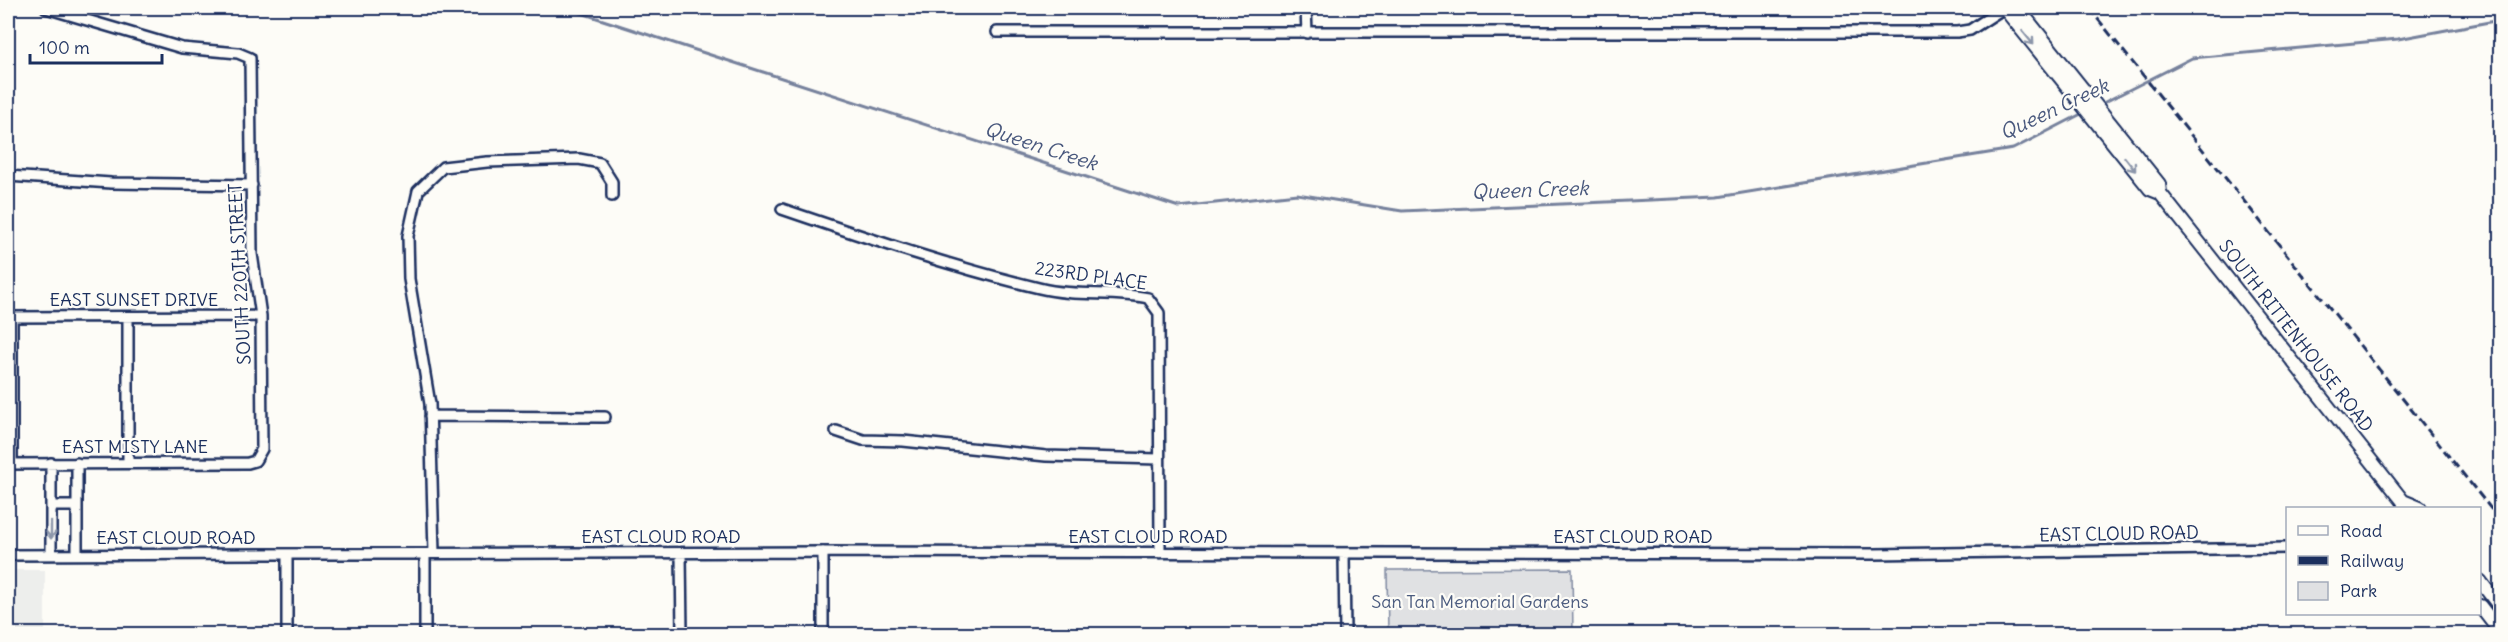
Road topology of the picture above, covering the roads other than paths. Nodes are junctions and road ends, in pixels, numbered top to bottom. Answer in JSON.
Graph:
{"nodes":[{"id":1,"x":46,"y":8,"type":"edge"},
{"id":2,"x":1306,"y":8,"type":"edge"},
{"id":3,"x":2004,"y":8,"type":"edge"},
{"id":4,"x":2018,"y":8,"type":"edge"},
{"id":5,"x":997,"y":32,"type":"dead end"},
{"id":6,"x":1307,"y":33,"type":"junction"},
{"id":7,"x":2058,"y":64,"type":"junction"},
{"id":8,"x":8,"y":176,"type":"edge"},
{"id":9,"x":252,"y":185,"type":"junction"},
{"id":10,"x":612,"y":196,"type":"dead end"},
{"id":11,"x":782,"y":209,"type":"dead end"},
{"id":12,"x":261,"y":316,"type":"junction"},
{"id":13,"x":10,"y":317,"type":"edge"},
{"id":14,"x":128,"y":317,"type":"junction"},
{"id":15,"x":430,"y":416,"type":"junction"},
{"id":16,"x":605,"y":417,"type":"dead end"},
{"id":17,"x":836,"y":431,"type":"dead end"},
{"id":18,"x":260,"y":456,"type":"joint"},
{"id":19,"x":1159,"y":459,"type":"junction"},
{"id":20,"x":77,"y":463,"type":"junction"},
{"id":21,"x":128,"y":463,"type":"junction"},
{"id":22,"x":10,"y":464,"type":"edge"},
{"id":23,"x":51,"y":464,"type":"junction"},
{"id":24,"x":51,"y":506,"type":"junction"},
{"id":25,"x":77,"y":506,"type":"junction"},
{"id":26,"x":2400,"y":506,"type":"edge"},
{"id":27,"x":2286,"y":548,"type":"edge"},
{"id":28,"x":823,"y":552,"type":"junction"},
{"id":29,"x":429,"y":553,"type":"junction"},
{"id":30,"x":1160,"y":553,"type":"junction"},
{"id":31,"x":51,"y":554,"type":"junction"},
{"id":32,"x":77,"y":554,"type":"junction"},
{"id":33,"x":287,"y":554,"type":"junction"},
{"id":34,"x":681,"y":554,"type":"junction"},
{"id":35,"x":1344,"y":554,"type":"junction"},
{"id":36,"x":8,"y":555,"type":"edge"},
{"id":37,"x":2481,"y":582,"type":"edge"},
{"id":38,"x":2481,"y":607,"type":"edge"},
{"id":39,"x":2500,"y":608,"type":"edge"},
{"id":40,"x":2500,"y":632,"type":"edge"},
{"id":41,"x":287,"y":634,"type":"edge"},
{"id":42,"x":425,"y":634,"type":"edge"},
{"id":43,"x":682,"y":634,"type":"edge"},
{"id":44,"x":823,"y":634,"type":"edge"},
{"id":45,"x":1345,"y":634,"type":"edge"}],
"edges":[{"from":1,"to":9,"type":"street","name":"SOUTH 220TH STREET"},
{"from":2,"to":6,"type":"street"},
{"from":3,"to":6,"type":"street"},
{"from":3,"to":7,"type":"main road","name":"SOUTH RITTENHOUSE ROAD","one_way":true},
{"from":4,"to":7,"type":"main road","name":"SOUTH RITTENHOUSE ROAD"},
{"from":5,"to":6,"type":"street"},
{"from":7,"to":26,"type":"main road","name":"SOUTH RITTENHOUSE ROAD"},
{"from":8,"to":9,"type":"street"},
{"from":9,"to":12,"type":"street","name":"SOUTH 220TH STREET"},
{"from":10,"to":15,"type":"street"},
{"from":11,"to":19,"type":"street","name":"223RD PLACE"},
{"from":12,"to":14,"type":"street","name":"EAST SUNSET DRIVE"},
{"from":12,"to":18,"type":"street","name":"SOUTH 220TH STREET"},
{"from":13,"to":14,"type":"street","name":"EAST SUNSET DRIVE"},
{"from":13,"to":22,"type":"street"},
{"from":14,"to":21,"type":"street"},
{"from":15,"to":16,"type":"street"},
{"from":15,"to":29,"type":"street"},
{"from":17,"to":19,"type":"street"},
{"from":18,"to":21,"type":"street","name":"EAST MISTY LANE"},
{"from":19,"to":30,"type":"street","name":"223RD PLACE"},
{"from":20,"to":21,"type":"street","name":"EAST MISTY LANE"},
{"from":20,"to":23,"type":"street","name":"EAST MISTY LANE"},
{"from":20,"to":25,"type":"street"},
{"from":22,"to":23,"type":"street","name":"EAST MISTY LANE"},
{"from":23,"to":24,"type":"street"},
{"from":24,"to":25,"type":"street"},
{"from":24,"to":31,"type":"street","one_way":true},
{"from":25,"to":32,"type":"street"},
{"from":27,"to":35,"type":"street","name":"EAST CLOUD ROAD"},
{"from":28,"to":30,"type":"street","name":"EAST CLOUD ROAD"},
{"from":28,"to":34,"type":"street","name":"EAST CLOUD ROAD"},
{"from":28,"to":44,"type":"street"},
{"from":29,"to":33,"type":"street","name":"EAST CLOUD ROAD"},
{"from":29,"to":34,"type":"street","name":"EAST CLOUD ROAD"},
{"from":29,"to":42,"type":"street"},
{"from":30,"to":35,"type":"street","name":"EAST CLOUD ROAD"},
{"from":31,"to":32,"type":"street","name":"EAST CLOUD ROAD"},
{"from":31,"to":36,"type":"street","name":"EAST CLOUD ROAD"},
{"from":32,"to":33,"type":"street","name":"EAST CLOUD ROAD"},
{"from":33,"to":41,"type":"street"},
{"from":34,"to":43,"type":"street"},
{"from":35,"to":45,"type":"street"},
{"from":37,"to":39,"type":"main road"},
{"from":38,"to":40,"type":"main road"}]}
